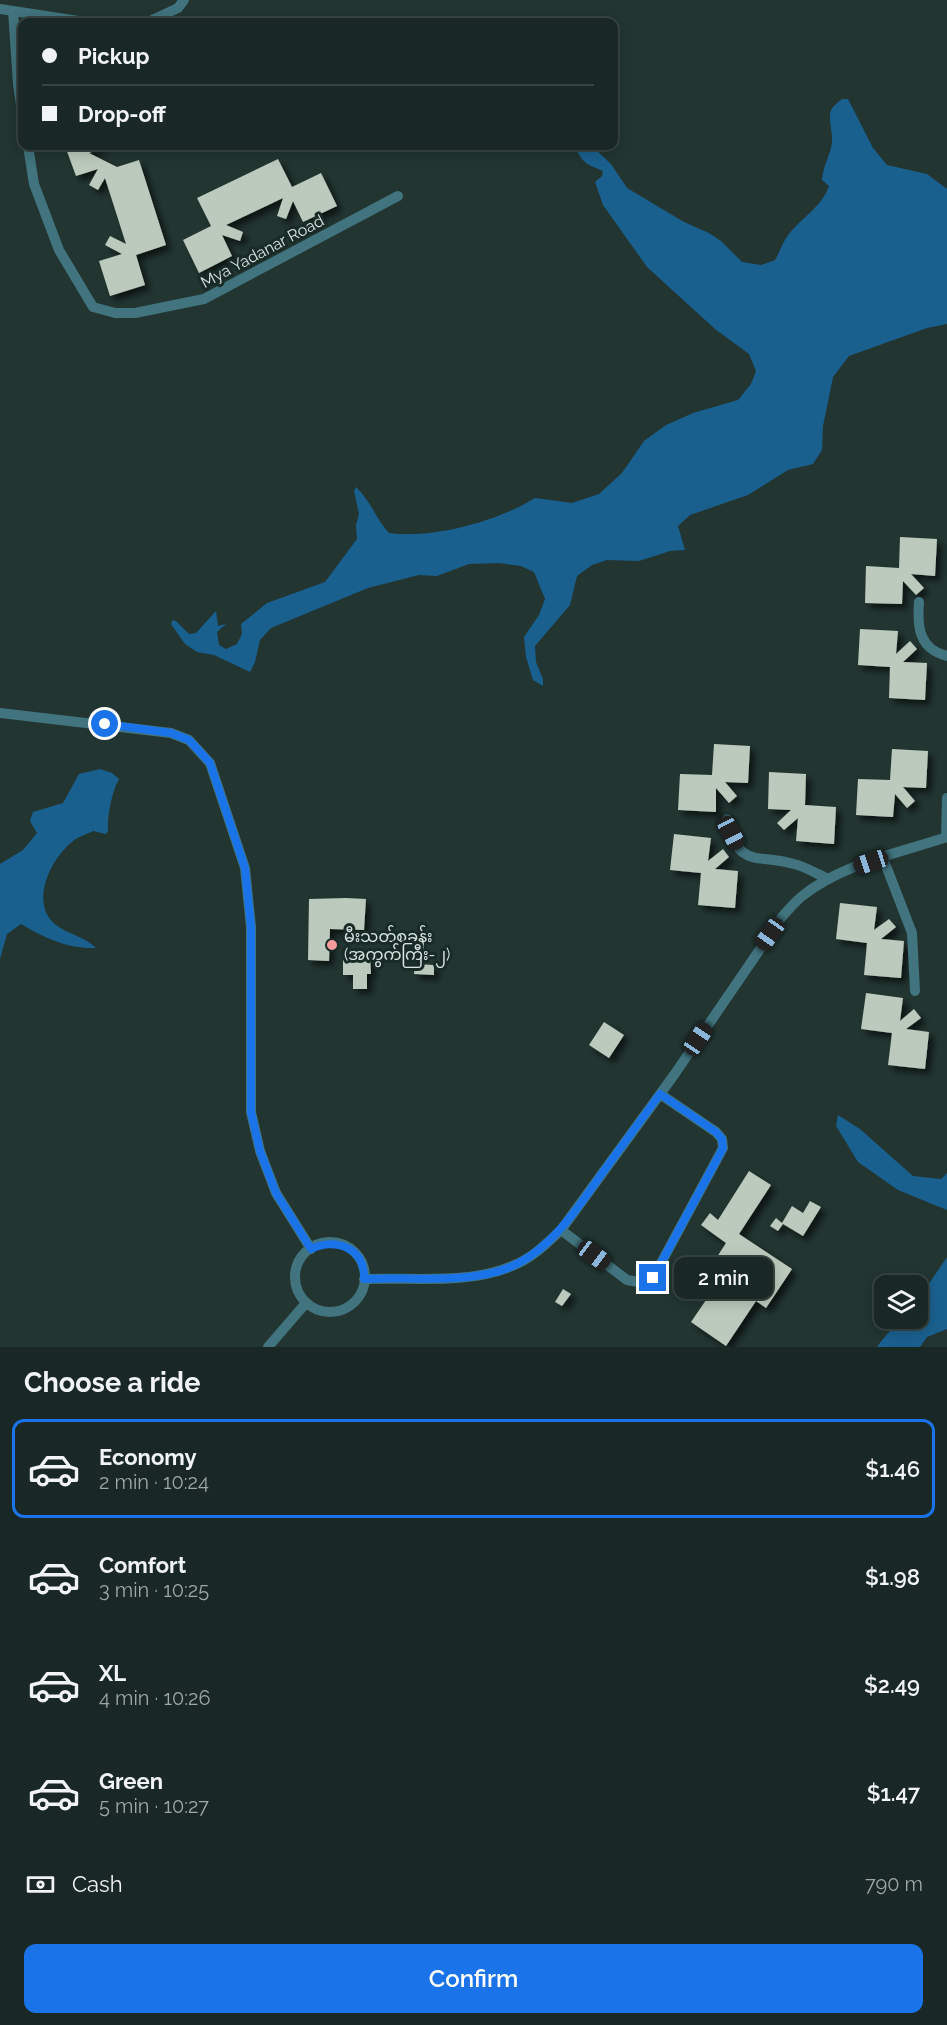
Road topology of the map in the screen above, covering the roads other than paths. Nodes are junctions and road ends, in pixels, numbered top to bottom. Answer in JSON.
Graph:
{"nodes":[{"id":1,"x":184,"y":0,"type":"edge"},
{"id":2,"x":0,"y":9,"type":"edge"},
{"id":3,"x":13,"y":11,"type":"junction"},
{"id":4,"x":59,"y":18,"type":"edge"},
{"id":5,"x":157,"y":18,"type":"edge"},
{"id":6,"x":18,"y":84,"type":"edge"},
{"id":7,"x":29,"y":150,"type":"edge"},
{"id":8,"x":398,"y":196,"type":"dead end"},
{"id":9,"x":919,"y":602,"type":"dead end"},
{"id":10,"x":947,"y":656,"type":"edge"},
{"id":11,"x":0,"y":713,"type":"edge"},
{"id":12,"x":947,"y":798,"type":"edge"},
{"id":13,"x":727,"y":819,"type":"dead end"},
{"id":14,"x":946,"y":837,"type":"edge"},
{"id":15,"x":883,"y":858,"type":"junction"},
{"id":16,"x":829,"y":879,"type":"junction"},
{"id":17,"x":915,"y":991,"type":"dead end"},
{"id":18,"x":660,"y":1094,"type":"junction"},
{"id":19,"x":561,"y":1230,"type":"junction"},
{"id":20,"x":311,"y":1249,"type":"junction"},
{"id":21,"x":364,"y":1279,"type":"junction"},
{"id":22,"x":306,"y":1303,"type":"junction"},
{"id":23,"x":268,"y":1347,"type":"edge"}],
"edges":[{"from":1,"to":5,"type":"street"},
{"from":2,"to":3,"type":"street"},
{"from":3,"to":4,"type":"street"},
{"from":3,"to":6,"type":"street"},
{"from":7,"to":8,"type":"street","name":"Mya Yadanar Road"},
{"from":9,"to":10,"type":"street"},
{"from":11,"to":20,"type":"street"},
{"from":12,"to":14,"type":"street"},
{"from":13,"to":16,"type":"street"},
{"from":14,"to":15,"type":"street"},
{"from":15,"to":16,"type":"street"},
{"from":15,"to":17,"type":"street"},
{"from":16,"to":18,"type":"street"},
{"from":18,"to":19,"type":"street"},
{"from":18,"to":19,"type":"street"},
{"from":19,"to":21,"type":"street"},
{"from":20,"to":21,"type":"street"},
{"from":20,"to":22,"type":"street"},
{"from":21,"to":22,"type":"street"},
{"from":22,"to":23,"type":"street"}]}
